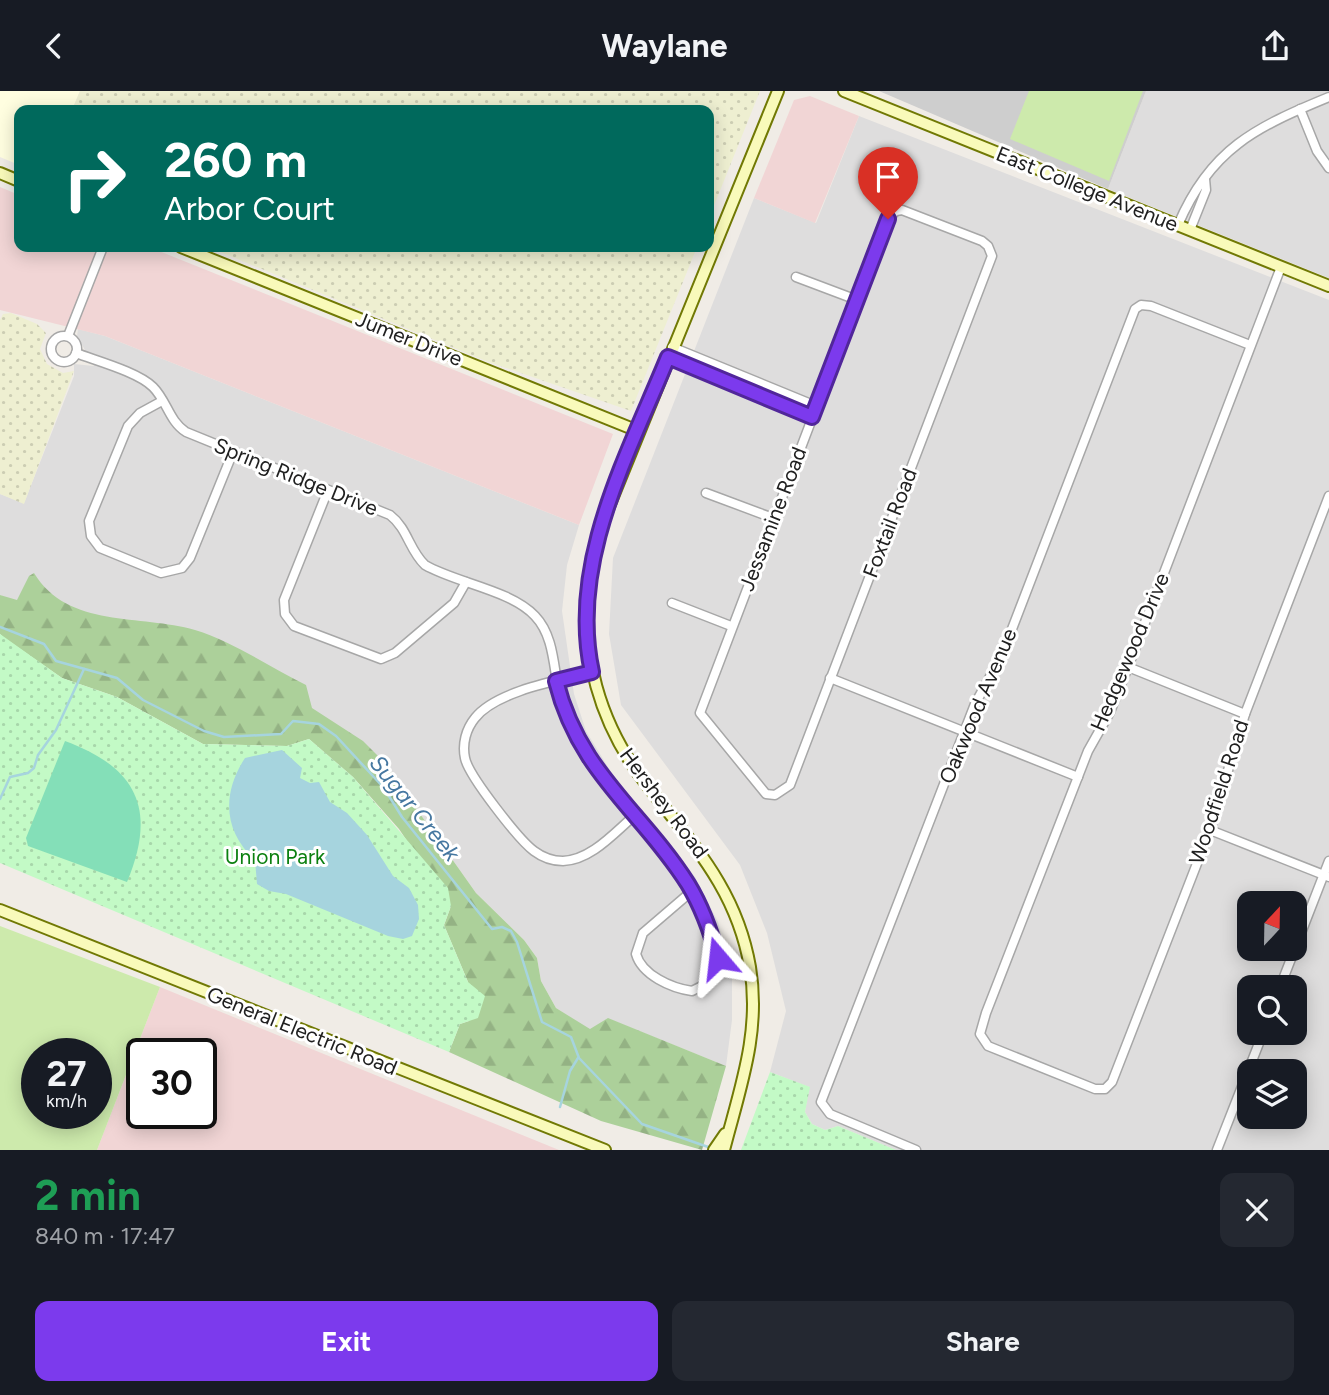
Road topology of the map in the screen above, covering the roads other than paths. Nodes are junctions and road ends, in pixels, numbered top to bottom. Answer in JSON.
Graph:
{"nodes":[{"id":1,"x":778,"y":91,"type":"edge"},
{"id":2,"x":844,"y":91,"type":"edge"},
{"id":3,"x":1329,"y":97,"type":"edge"},
{"id":4,"x":1300,"y":109,"type":"junction"},
{"id":5,"x":1329,"y":168,"type":"edge"},
{"id":6,"x":1205,"y":179,"type":"junction"},
{"id":7,"x":1178,"y":225,"type":"junction"},
{"id":8,"x":1190,"y":230,"type":"junction"},
{"id":9,"x":714,"y":246,"type":"edge"},
{"id":10,"x":991,"y":251,"type":"joint"},
{"id":11,"x":101,"y":252,"type":"edge"},
{"id":12,"x":193,"y":252,"type":"edge"},
{"id":13,"x":711,"y":252,"type":"edge"},
{"id":14,"x":1281,"y":267,"type":"junction"},
{"id":15,"x":796,"y":277,"type":"dead end"},
{"id":16,"x":1329,"y":286,"type":"edge"},
{"id":17,"x":857,"y":300,"type":"junction"},
{"id":18,"x":68,"y":336,"type":"junction"},
{"id":19,"x":1250,"y":345,"type":"junction"},
{"id":20,"x":670,"y":352,"type":"junction"},
{"id":21,"x":76,"y":353,"type":"junction"},
{"id":22,"x":734,"y":373,"type":"junction"},
{"id":23,"x":730,"y":383,"type":"junction"},
{"id":24,"x":162,"y":401,"type":"junction"},
{"id":25,"x":816,"y":406,"type":"junction"},
{"id":26,"x":812,"y":417,"type":"junction"},
{"id":27,"x":638,"y":431,"type":"junction"},
{"id":28,"x":233,"y":452,"type":"junction"},
{"id":29,"x":328,"y":490,"type":"junction"},
{"id":30,"x":706,"y":493,"type":"dead end"},
{"id":31,"x":1329,"y":496,"type":"edge"},
{"id":32,"x":773,"y":518,"type":"junction"},
{"id":33,"x":466,"y":582,"type":"junction"},
{"id":34,"x":672,"y":603,"type":"dead end"},
{"id":35,"x":732,"y":625,"type":"junction"},
{"id":36,"x":1128,"y":667,"type":"junction"},
{"id":37,"x":592,"y":672,"type":"junction"},
{"id":38,"x":830,"y":678,"type":"junction"},
{"id":39,"x":556,"y":681,"type":"junction"},
{"id":40,"x":1245,"y":713,"type":"junction"},
{"id":41,"x":964,"y":732,"type":"junction"},
{"id":42,"x":1077,"y":777,"type":"junction"},
{"id":43,"x":783,"y":792,"type":"joint"},
{"id":44,"x":634,"y":816,"type":"junction"},
{"id":45,"x":1210,"y":830,"type":"junction"},
{"id":46,"x":1329,"y":861,"type":"edge"},
{"id":47,"x":1326,"y":876,"type":"edge"},
{"id":48,"x":692,"y":891,"type":"junction"},
{"id":49,"x":0,"y":911,"type":"edge"},
{"id":50,"x":1285,"y":975,"type":"edge"},
{"id":51,"x":1257,"y":1045,"type":"edge"},
{"id":52,"x":1107,"y":1088,"type":"joint"},
{"id":53,"x":730,"y":1126,"type":"junction"},
{"id":54,"x":605,"y":1150,"type":"edge"},
{"id":55,"x":714,"y":1150,"type":"edge"},
{"id":56,"x":724,"y":1150,"type":"edge"},
{"id":57,"x":916,"y":1150,"type":"edge"},
{"id":58,"x":1217,"y":1150,"type":"edge"}],
"edges":[{"from":1,"to":9,"type":"main road","name":"Hershey Road"},
{"from":2,"to":7,"type":"main road","name":"East College Avenue"},
{"from":3,"to":4,"type":"street"},
{"from":4,"to":5,"type":"street"},
{"from":4,"to":6,"type":"street"},
{"from":6,"to":7,"type":"street"},
{"from":6,"to":8,"type":"street"},
{"from":7,"to":8,"type":"main road","name":"East College Avenue"},
{"from":8,"to":14,"type":"main road","name":"East College Avenue"},
{"from":10,"to":17,"type":"street","name":"Jessamine Road"},
{"from":10,"to":38,"type":"street","name":"Foxtail Road"},
{"from":11,"to":18,"type":"street"},
{"from":12,"to":27,"type":"main road","name":"Jumer Drive"},
{"from":13,"to":20,"type":"main road","name":"Hershey Road"},
{"from":14,"to":16,"type":"main road","name":"East College Avenue"},
{"from":14,"to":19,"type":"street","name":"Hedgewood Drive"},
{"from":15,"to":17,"type":"street"},
{"from":17,"to":25,"type":"street","name":"Jessamine Road"},
{"from":18,"to":21,"type":"street"},
{"from":18,"to":21,"type":"street"},
{"from":19,"to":36,"type":"street","name":"Hedgewood Drive"},
{"from":19,"to":41,"type":"street","name":"Oakwood Avenue"},
{"from":20,"to":22,"type":"street"},
{"from":20,"to":23,"type":"street"},
{"from":20,"to":27,"type":"main road","name":"Hershey Road"},
{"from":21,"to":24,"type":"street","name":"Spring Ridge Drive"},
{"from":22,"to":23,"type":"street"},
{"from":22,"to":25,"type":"street"},
{"from":23,"to":26,"type":"street"},
{"from":24,"to":28,"type":"street","name":"Spring Ridge Drive"},
{"from":24,"to":28,"type":"street"},
{"from":25,"to":26,"type":"street","name":"Jessamine Road"},
{"from":26,"to":32,"type":"street","name":"Jessamine Road"},
{"from":27,"to":37,"type":"main road","name":"Hershey Road"},
{"from":28,"to":29,"type":"street","name":"Spring Ridge Drive"},
{"from":29,"to":33,"type":"street","name":"Spring Ridge Drive"},
{"from":29,"to":33,"type":"street"},
{"from":30,"to":32,"type":"street"},
{"from":31,"to":40,"type":"street","name":"Woodfield Road"},
{"from":32,"to":35,"type":"street","name":"Jessamine Road"},
{"from":33,"to":39,"type":"street","name":"Spring Ridge Drive"},
{"from":34,"to":35,"type":"street"},
{"from":35,"to":43,"type":"street","name":"Jessamine Road"},
{"from":36,"to":40,"type":"street"},
{"from":36,"to":42,"type":"street","name":"Hedgewood Drive"},
{"from":37,"to":39,"type":"street"},
{"from":37,"to":53,"type":"main road","name":"Hershey Road"},
{"from":38,"to":41,"type":"street"},
{"from":38,"to":43,"type":"street","name":"Foxtail Road"},
{"from":39,"to":44,"type":"street","name":"Spring Ridge Drive"},
{"from":39,"to":44,"type":"street"},
{"from":40,"to":45,"type":"street","name":"Woodfield Road"},
{"from":41,"to":42,"type":"street"},
{"from":41,"to":57,"type":"street","name":"Oakwood Avenue"},
{"from":42,"to":52,"type":"street","name":"Hedgewood Drive"},
{"from":44,"to":48,"type":"street","name":"Spring Ridge Drive"},
{"from":45,"to":47,"type":"street"},
{"from":45,"to":52,"type":"street","name":"Woodfield Road"},
{"from":46,"to":47,"type":"street"},
{"from":47,"to":50,"type":"street"},
{"from":48,"to":48,"type":"street","name":"Spring Ridge Drive"},
{"from":49,"to":54,"type":"main road","name":"General Electric Road"},
{"from":51,"to":58,"type":"street"},
{"from":53,"to":55,"type":"main road","name":"Hershey Road"},
{"from":53,"to":56,"type":"main road","name":"Hershey Road"}]}
